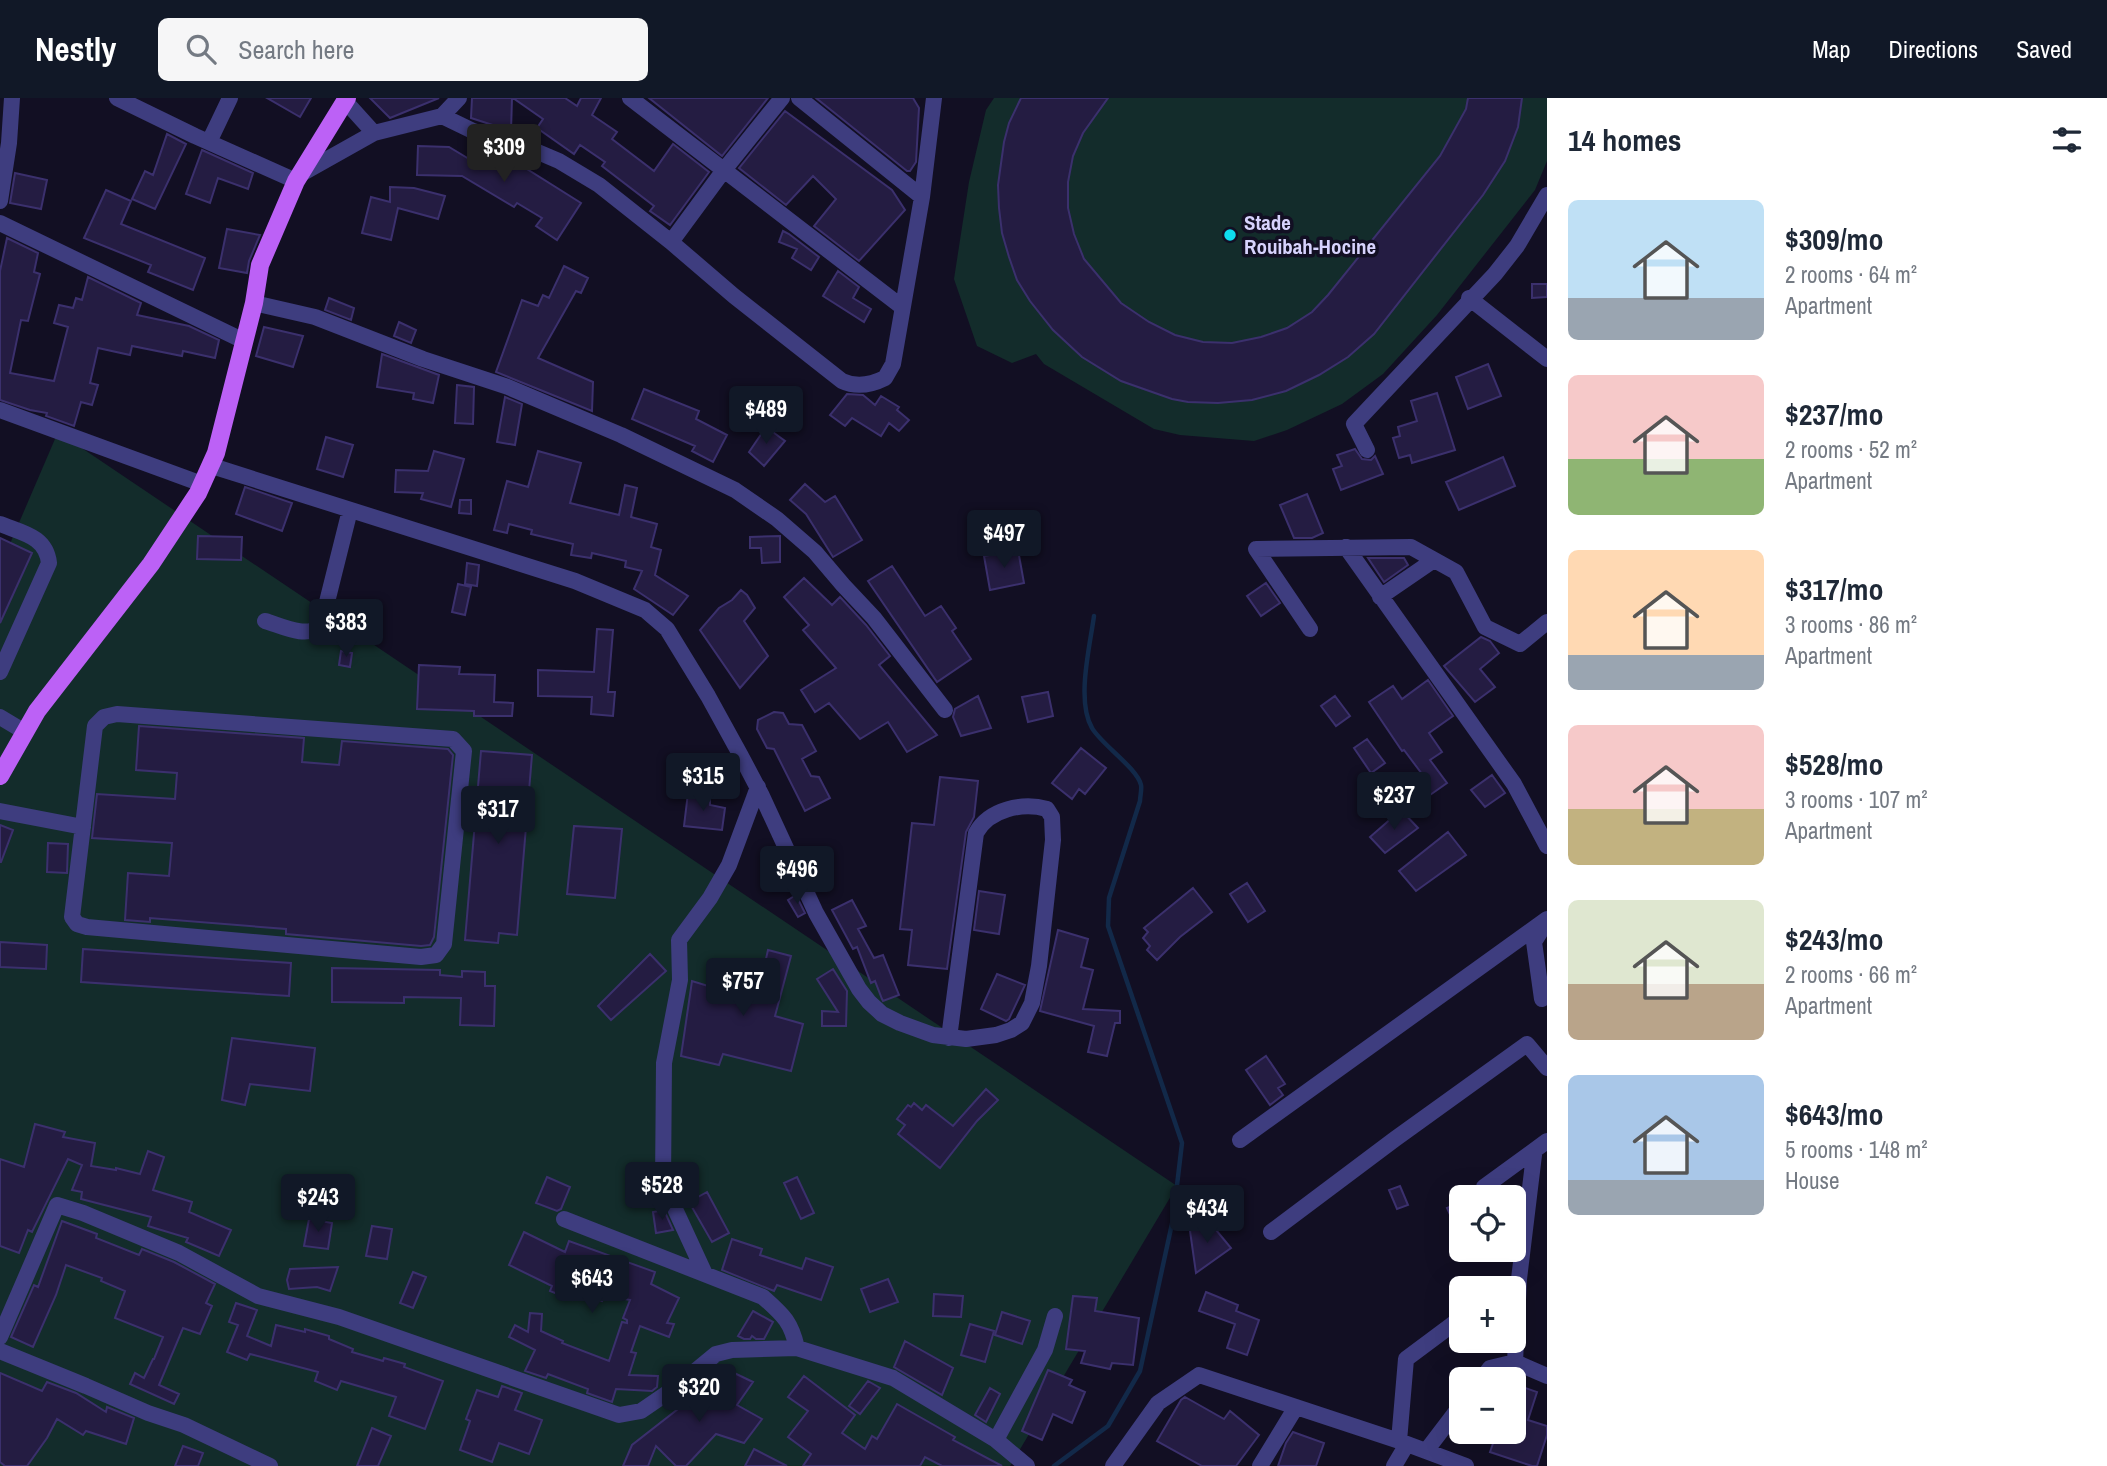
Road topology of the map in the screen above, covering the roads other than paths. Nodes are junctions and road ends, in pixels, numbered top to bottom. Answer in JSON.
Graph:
{"nodes":[{"id":1,"x":12,"y":98,"type":"edge"},
{"id":2,"x":117,"y":98,"type":"edge"},
{"id":3,"x":230,"y":98,"type":"edge"},
{"id":4,"x":459,"y":98,"type":"edge"},
{"id":5,"x":630,"y":98,"type":"edge"},
{"id":6,"x":782,"y":98,"type":"edge"},
{"id":7,"x":799,"y":98,"type":"edge"},
{"id":8,"x":934,"y":98,"type":"edge"},
{"id":9,"x":346,"y":99,"type":"edge"},
{"id":10,"x":442,"y":116,"type":"junction"},
{"id":11,"x":374,"y":133,"type":"junction"},
{"id":12,"x":209,"y":142,"type":"junction"},
{"id":13,"x":724,"y":170,"type":"junction"},
{"id":14,"x":298,"y":177,"type":"junction"},
{"id":15,"x":1547,"y":195,"type":"edge"},
{"id":16,"x":1,"y":196,"type":"edge"},
{"id":17,"x":922,"y":197,"type":"junction"},
{"id":18,"x":0,"y":223,"type":"edge"},
{"id":19,"x":671,"y":242,"type":"junction"},
{"id":20,"x":1469,"y":298,"type":"junction"},
{"id":21,"x":254,"y":303,"type":"junction"},
{"id":22,"x":902,"y":307,"type":"junction"},
{"id":23,"x":244,"y":341,"type":"junction"},
{"id":24,"x":1547,"y":359,"type":"edge"},
{"id":25,"x":0,"y":411,"type":"edge"},
{"id":26,"x":1367,"y":450,"type":"dead end"},
{"id":27,"x":212,"y":466,"type":"junction"},
{"id":28,"x":202,"y":484,"type":"junction"},
{"id":29,"x":350,"y":510,"type":"junction"},
{"id":30,"x":0,"y":524,"type":"edge"},
{"id":31,"x":1346,"y":547,"type":"junction"},
{"id":32,"x":1434,"y":560,"type":"junction"},
{"id":33,"x":1380,"y":597,"type":"junction"},
{"id":34,"x":265,"y":621,"type":"dead end"},
{"id":35,"x":1541,"y":626,"type":"edge"},
{"id":36,"x":1310,"y":628,"type":"dead end"},
{"id":37,"x":1547,"y":644,"type":"edge"},
{"id":38,"x":0,"y":672,"type":"edge"},
{"id":39,"x":945,"y":709,"type":"dead end"},
{"id":40,"x":0,"y":717,"type":"edge"},
{"id":41,"x":25,"y":732,"type":"junction"},
{"id":42,"x":0,"y":776,"type":"edge"},
{"id":43,"x":758,"y":787,"type":"junction"},
{"id":44,"x":0,"y":811,"type":"edge"},
{"id":45,"x":83,"y":827,"type":"junction"},
{"id":46,"x":1547,"y":847,"type":"edge"},
{"id":47,"x":1547,"y":920,"type":"edge"},
{"id":48,"x":1542,"y":999,"type":"dead end"},
{"id":49,"x":948,"y":1038,"type":"junction"},
{"id":50,"x":1547,"y":1068,"type":"edge"},
{"id":51,"x":1240,"y":1140,"type":"dead end"},
{"id":52,"x":1547,"y":1141,"type":"edge"},
{"id":53,"x":1533,"y":1153,"type":"junction"},
{"id":54,"x":1547,"y":1171,"type":"edge"},
{"id":55,"x":1487,"y":1185,"type":"edge"},
{"id":56,"x":564,"y":1220,"type":"dead end"},
{"id":57,"x":1271,"y":1232,"type":"dead end"},
{"id":58,"x":705,"y":1274,"type":"junction"},
{"id":59,"x":1514,"y":1276,"type":"edge"},
{"id":60,"x":1055,"y":1316,"type":"dead end"},
{"id":61,"x":1449,"y":1327,"type":"edge"},
{"id":62,"x":0,"y":1337,"type":"edge"},
{"id":63,"x":797,"y":1348,"type":"junction"},
{"id":64,"x":0,"y":1352,"type":"edge"},
{"id":65,"x":1515,"y":1353,"type":"edge"},
{"id":66,"x":1515,"y":1362,"type":"junction"},
{"id":67,"x":1494,"y":1367,"type":"edge"},
{"id":68,"x":1547,"y":1376,"type":"edge"},
{"id":69,"x":1296,"y":1408,"type":"junction"},
{"id":70,"x":1449,"y":1421,"type":"edge"},
{"id":71,"x":996,"y":1440,"type":"junction"},
{"id":72,"x":1403,"y":1443,"type":"junction"},
{"id":73,"x":1426,"y":1451,"type":"junction"},
{"id":74,"x":270,"y":1466,"type":"edge"},
{"id":75,"x":1027,"y":1466,"type":"edge"},
{"id":76,"x":1113,"y":1466,"type":"edge"},
{"id":77,"x":1259,"y":1466,"type":"edge"},
{"id":78,"x":1394,"y":1466,"type":"edge"},
{"id":79,"x":1466,"y":1466,"type":"edge"}],
"edges":[{"from":1,"to":16,"type":"street"},
{"from":2,"to":12,"type":"street"},
{"from":3,"to":12,"type":"street"},
{"from":4,"to":10,"type":"street"},
{"from":5,"to":13,"type":"street"},
{"from":6,"to":13,"type":"street"},
{"from":7,"to":17,"type":"street"},
{"from":8,"to":17,"type":"street"},
{"from":9,"to":11,"type":"street"},
{"from":9,"to":14,"type":"main road"},
{"from":10,"to":11,"type":"street"},
{"from":10,"to":19,"type":"street"},
{"from":11,"to":14,"type":"street"},
{"from":12,"to":14,"type":"street"},
{"from":13,"to":19,"type":"street"},
{"from":13,"to":22,"type":"street"},
{"from":14,"to":21,"type":"main road"},
{"from":15,"to":20,"type":"street"},
{"from":17,"to":22,"type":"street"},
{"from":18,"to":23,"type":"street"},
{"from":19,"to":22,"type":"street"},
{"from":20,"to":24,"type":"street"},
{"from":20,"to":26,"type":"street"},
{"from":21,"to":23,"type":"main road"},
{"from":21,"to":39,"type":"street"},
{"from":23,"to":27,"type":"main road"},
{"from":25,"to":28,"type":"street"},
{"from":27,"to":28,"type":"main road"},
{"from":27,"to":29,"type":"street"},
{"from":28,"to":41,"type":"main road"},
{"from":29,"to":34,"type":"street"},
{"from":29,"to":43,"type":"street"},
{"from":30,"to":38,"type":"street"},
{"from":31,"to":32,"type":"street"},
{"from":31,"to":33,"type":"street"},
{"from":31,"to":36,"type":"street"},
{"from":32,"to":33,"type":"street"},
{"from":32,"to":35,"type":"street"},
{"from":33,"to":46,"type":"street"},
{"from":35,"to":37,"type":"street"},
{"from":40,"to":41,"type":"street"},
{"from":41,"to":42,"type":"main road"},
{"from":43,"to":49,"type":"street"},
{"from":43,"to":58,"type":"street"},
{"from":44,"to":45,"type":"street"},
{"from":45,"to":45,"type":"street"},
{"from":47,"to":48,"type":"street"},
{"from":47,"to":51,"type":"street"},
{"from":49,"to":49,"type":"street"},
{"from":50,"to":57,"type":"street"},
{"from":52,"to":53,"type":"street"},
{"from":53,"to":54,"type":"street"},
{"from":53,"to":55,"type":"street"},
{"from":53,"to":59,"type":"street"},
{"from":56,"to":58,"type":"street"},
{"from":58,"to":63,"type":"street"},
{"from":60,"to":71,"type":"street"},
{"from":61,"to":72,"type":"street"},
{"from":62,"to":63,"type":"street"},
{"from":63,"to":71,"type":"street"},
{"from":64,"to":74,"type":"street"},
{"from":65,"to":66,"type":"street"},
{"from":66,"to":67,"type":"street"},
{"from":66,"to":68,"type":"street"},
{"from":69,"to":72,"type":"street"},
{"from":69,"to":76,"type":"street"},
{"from":69,"to":77,"type":"street"},
{"from":70,"to":73,"type":"street"},
{"from":71,"to":75,"type":"street"},
{"from":72,"to":73,"type":"street"},
{"from":72,"to":78,"type":"street"},
{"from":73,"to":79,"type":"street"}]}
